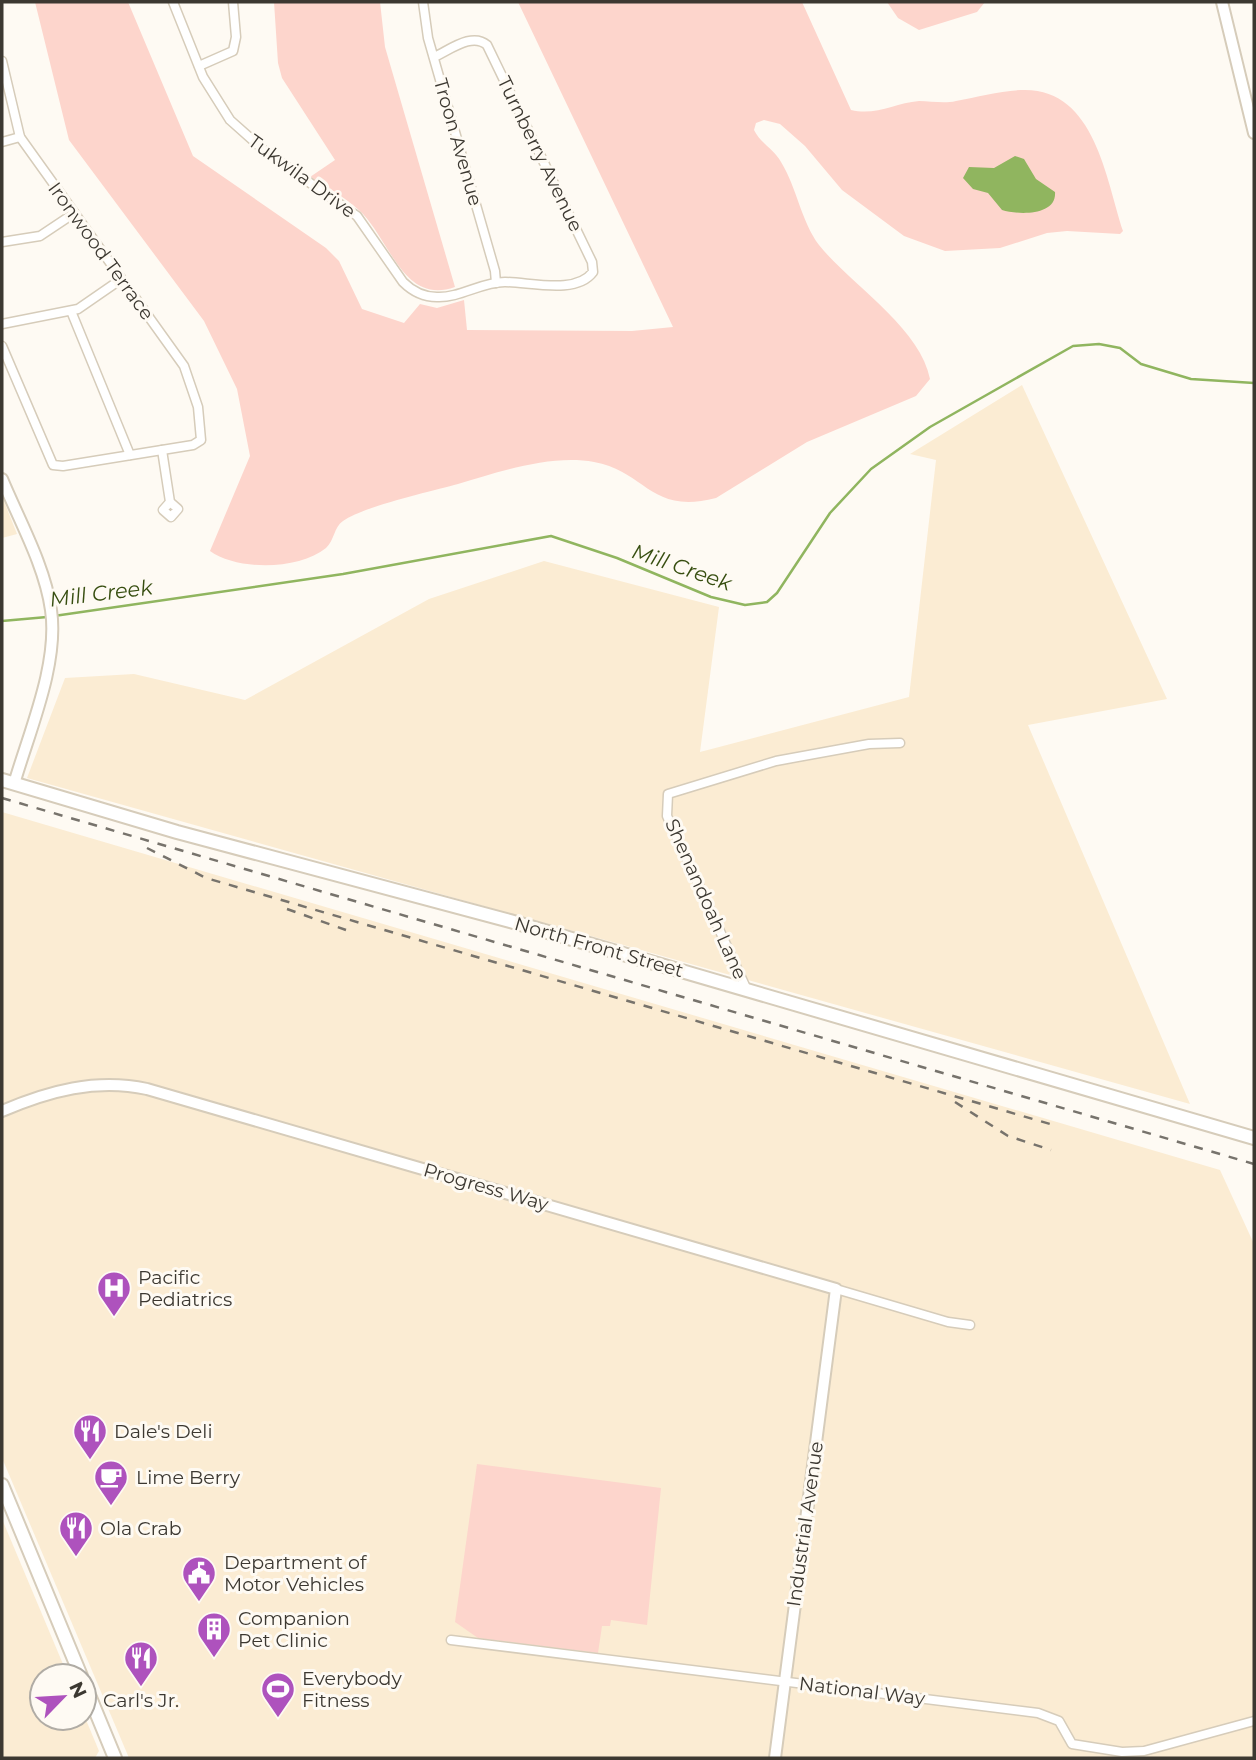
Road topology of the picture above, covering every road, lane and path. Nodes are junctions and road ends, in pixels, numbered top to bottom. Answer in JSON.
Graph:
{"nodes":[{"id":1,"x":173,"y":2,"type":"edge"},
{"id":2,"x":233,"y":2,"type":"edge"},
{"id":3,"x":422,"y":2,"type":"edge"},
{"id":4,"x":1222,"y":2,"type":"edge"},
{"id":5,"x":434,"y":57,"type":"junction"},
{"id":6,"x":2,"y":61,"type":"edge"},
{"id":7,"x":199,"y":66,"type":"junction"},
{"id":8,"x":1254,"y":133,"type":"edge"},
{"id":9,"x":20,"y":137,"type":"junction"},
{"id":10,"x":2,"y":142,"type":"edge"},
{"id":11,"x":73,"y":214,"type":"junction"},
{"id":12,"x":2,"y":242,"type":"edge"},
{"id":13,"x":593,"y":272,"type":"joint"},
{"id":14,"x":120,"y":280,"type":"junction"},
{"id":15,"x":496,"y":283,"type":"junction"},
{"id":16,"x":71,"y":311,"type":"junction"},
{"id":17,"x":2,"y":324,"type":"edge"},
{"id":18,"x":2,"y":346,"type":"edge"},
{"id":19,"x":162,"y":450,"type":"junction"},
{"id":20,"x":130,"y":456,"type":"junction"},
{"id":21,"x":2,"y":479,"type":"edge"},
{"id":22,"x":170,"y":502,"type":"dead end"},
{"id":23,"x":900,"y":743,"type":"dead end"},
{"id":24,"x":8,"y":782,"type":"edge"},
{"id":25,"x":747,"y":990,"type":"junction"},
{"id":26,"x":2,"y":1111,"type":"edge"},
{"id":27,"x":1254,"y":1138,"type":"edge"},
{"id":28,"x":836,"y":1289,"type":"junction"},
{"id":29,"x":970,"y":1325,"type":"dead end"},
{"id":30,"x":2,"y":1485,"type":"edge"},
{"id":31,"x":451,"y":1640,"type":"dead end"},
{"id":32,"x":75,"y":1662,"type":"edge"},
{"id":33,"x":784,"y":1682,"type":"junction"},
{"id":34,"x":98,"y":1716,"type":"edge"},
{"id":35,"x":1254,"y":1721,"type":"edge"},
{"id":36,"x":106,"y":1735,"type":"junction"},
{"id":37,"x":106,"y":1758,"type":"edge"},
{"id":38,"x":116,"y":1758,"type":"edge"},
{"id":39,"x":775,"y":1758,"type":"edge"}],
"edges":[{"from":1,"to":7,"type":"street","name":"Tukwila Drive"},
{"from":2,"to":7,"type":"street"},
{"from":3,"to":5,"type":"street","name":"Troon Avenue"},
{"from":4,"to":8,"type":"street"},
{"from":5,"to":13,"type":"street","name":"Turnberry Avenue"},
{"from":5,"to":15,"type":"street","name":"Troon Avenue"},
{"from":6,"to":9,"type":"street","name":"Ironwood Terrace"},
{"from":7,"to":15,"type":"street","name":"Tukwila Drive"},
{"from":9,"to":10,"type":"street"},
{"from":9,"to":11,"type":"street","name":"Ironwood Terrace"},
{"from":11,"to":12,"type":"street"},
{"from":11,"to":14,"type":"street","name":"Ironwood Terrace"},
{"from":13,"to":15,"type":"street","name":"Tukwila Drive"},
{"from":14,"to":16,"type":"street"},
{"from":14,"to":19,"type":"street","name":"Ironwood Terrace"},
{"from":16,"to":17,"type":"street"},
{"from":16,"to":20,"type":"street"},
{"from":18,"to":20,"type":"street"},
{"from":19,"to":20,"type":"street"},
{"from":19,"to":22,"type":"street"},
{"from":21,"to":24,"type":"street"},
{"from":23,"to":25,"type":"street","name":"Shenandoah Lane"},
{"from":24,"to":25,"type":"main road","name":"North Front Street"},
{"from":25,"to":27,"type":"main road","name":"North Front Street"},
{"from":26,"to":28,"type":"street","name":"Progress Way"},
{"from":28,"to":29,"type":"street","name":"Progress Way"},
{"from":28,"to":33,"type":"street","name":"Industrial Avenue"},
{"from":30,"to":32,"type":"main road"},
{"from":31,"to":33,"type":"street","name":"National Way"},
{"from":33,"to":35,"type":"street","name":"National Way"},
{"from":33,"to":39,"type":"street","name":"Industrial Avenue"},
{"from":34,"to":36,"type":"main road"},
{"from":36,"to":37,"type":"main road"},
{"from":36,"to":38,"type":"main road"}]}
